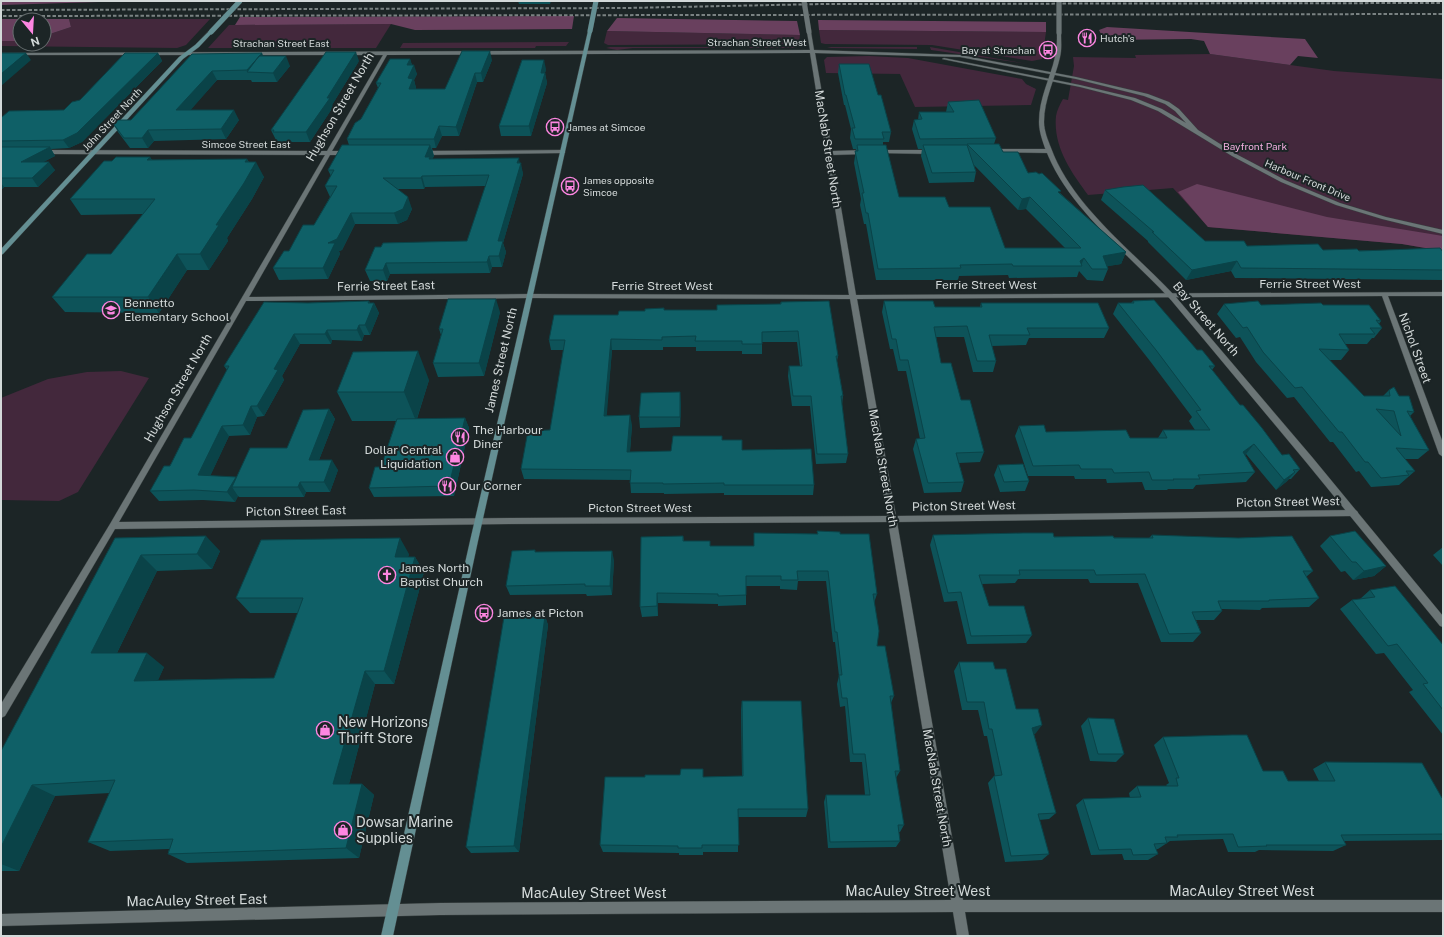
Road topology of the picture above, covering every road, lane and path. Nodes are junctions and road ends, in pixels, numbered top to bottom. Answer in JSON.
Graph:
{"nodes":[{"id":1,"x":240,"y":1,"type":"edge"},
{"id":2,"x":596,"y":1,"type":"edge"},
{"id":3,"x":804,"y":1,"type":"edge"},
{"id":4,"x":1059,"y":1,"type":"edge"},
{"id":5,"x":812,"y":51,"type":"junction"},
{"id":6,"x":188,"y":53,"type":"junction"},
{"id":7,"x":386,"y":53,"type":"junction"},
{"id":8,"x":585,"y":53,"type":"junction"},
{"id":9,"x":1,"y":54,"type":"edge"},
{"id":10,"x":930,"y":55,"type":"junction"},
{"id":11,"x":1052,"y":73,"type":"junction"},
{"id":12,"x":1049,"y":81,"type":"junction"},
{"id":13,"x":1196,"y":131,"type":"junction"},
{"id":14,"x":986,"y":151,"type":"edge"},
{"id":15,"x":1049,"y":151,"type":"junction"},
{"id":16,"x":35,"y":152,"type":"edge"},
{"id":17,"x":94,"y":152,"type":"junction"},
{"id":18,"x":563,"y":152,"type":"junction"},
{"id":19,"x":940,"y":152,"type":"edge"},
{"id":20,"x":328,"y":153,"type":"junction"},
{"id":21,"x":354,"y":153,"type":"edge"},
{"id":22,"x":421,"y":153,"type":"edge"},
{"id":23,"x":829,"y":153,"type":"junction"},
{"id":24,"x":1443,"y":232,"type":"edge"},
{"id":25,"x":1,"y":253,"type":"edge"},
{"id":26,"x":1384,"y":294,"type":"junction"},
{"id":27,"x":1443,"y":294,"type":"edge"},
{"id":28,"x":1171,"y":295,"type":"junction"},
{"id":29,"x":530,"y":296,"type":"junction"},
{"id":30,"x":853,"y":297,"type":"junction"},
{"id":31,"x":243,"y":299,"type":"junction"},
{"id":32,"x":1443,"y":454,"type":"edge"},
{"id":33,"x":1354,"y":513,"type":"junction"},
{"id":34,"x":892,"y":519,"type":"junction"},
{"id":35,"x":479,"y":521,"type":"junction"},
{"id":36,"x":114,"y":526,"type":"junction"},
{"id":37,"x":1443,"y":623,"type":"edge"},
{"id":38,"x":1,"y":713,"type":"edge"},
{"id":39,"x":957,"y":906,"type":"junction"},
{"id":40,"x":1443,"y":906,"type":"edge"},
{"id":41,"x":393,"y":909,"type":"junction"},
{"id":42,"x":1,"y":920,"type":"edge"},
{"id":43,"x":387,"y":936,"type":"edge"},
{"id":44,"x":963,"y":936,"type":"edge"}],
"edges":[{"from":1,"to":6,"type":"main road","name":"John Street North","bridge":true},
{"from":2,"to":8,"type":"main road","name":"James Street North","bridge":true},
{"from":3,"to":5,"type":"street","name":"MacNab Street North","bridge":true},
{"from":4,"to":11,"type":"street","name":"Bay Street North","bridge":true},
{"from":5,"to":8,"type":"street","name":"Strachan Street West"},
{"from":5,"to":10,"type":"street","name":"Strachan Street West"},
{"from":5,"to":23,"type":"street","name":"MacNab Street North"},
{"from":6,"to":7,"type":"street","name":"Strachan Street East"},
{"from":6,"to":9,"type":"street","name":"Strachan Street East"},
{"from":6,"to":17,"type":"main road","name":"John Street North"},
{"from":7,"to":8,"type":"street","name":"Strachan Street East"},
{"from":7,"to":20,"type":"street","name":"Hughson Street North"},
{"from":8,"to":18,"type":"main road","name":"James Street North"},
{"from":10,"to":11,"type":"street","name":"Strachan Street West"},
{"from":10,"to":12,"type":"street","name":"Strachan Street West"},
{"from":11,"to":12,"type":"street","name":"Bay Street North"},
{"from":11,"to":13,"type":"street","name":"Harbour Front Drive"},
{"from":12,"to":13,"type":"street","name":"Harbour Front Drive"},
{"from":12,"to":15,"type":"street","name":"Bay Street North"},
{"from":13,"to":24,"type":"street","name":"Harbour Front Drive"},
{"from":14,"to":15,"type":"street"},
{"from":15,"to":28,"type":"street","name":"Bay Street North"},
{"from":16,"to":17,"type":"street","name":"Simcoe Street East"},
{"from":17,"to":20,"type":"street","name":"Simcoe Street East"},
{"from":17,"to":25,"type":"main road","name":"John Street North"},
{"from":18,"to":22,"type":"street"},
{"from":18,"to":29,"type":"main road","name":"James Street North"},
{"from":19,"to":23,"type":"street"},
{"from":20,"to":21,"type":"street","name":"Simcoe Street East"},
{"from":20,"to":31,"type":"street","name":"Hughson Street North"},
{"from":23,"to":30,"type":"street","name":"MacNab Street North"},
{"from":26,"to":27,"type":"street","name":"Ferrie Street West"},
{"from":26,"to":28,"type":"street","name":"Ferrie Street West"},
{"from":26,"to":32,"type":"street","name":"Nichol Street"},
{"from":28,"to":30,"type":"street","name":"Ferrie Street West"},
{"from":28,"to":33,"type":"street","name":"Bay Street North"},
{"from":29,"to":30,"type":"street","name":"Ferrie Street West"},
{"from":29,"to":31,"type":"street","name":"Ferrie Street East"},
{"from":29,"to":35,"type":"main road","name":"James Street North"},
{"from":30,"to":34,"type":"street","name":"MacNab Street North"},
{"from":31,"to":36,"type":"street","name":"Hughson Street North"},
{"from":33,"to":34,"type":"street","name":"Picton Street West"},
{"from":33,"to":37,"type":"street","name":"Bay Street North"},
{"from":34,"to":35,"type":"street","name":"Picton Street West"},
{"from":34,"to":39,"type":"street","name":"MacNab Street North"},
{"from":35,"to":36,"type":"street","name":"Picton Street East"},
{"from":35,"to":41,"type":"main road","name":"James Street North"},
{"from":36,"to":38,"type":"street","name":"Hughson Street North"},
{"from":39,"to":40,"type":"street","name":"MacAuley Street West"},
{"from":39,"to":41,"type":"street","name":"MacAuley Street West"},
{"from":39,"to":44,"type":"street","name":"MacNab Street North"},
{"from":41,"to":42,"type":"street","name":"MacAuley Street East"},
{"from":41,"to":43,"type":"main road","name":"James Street North"}]}
